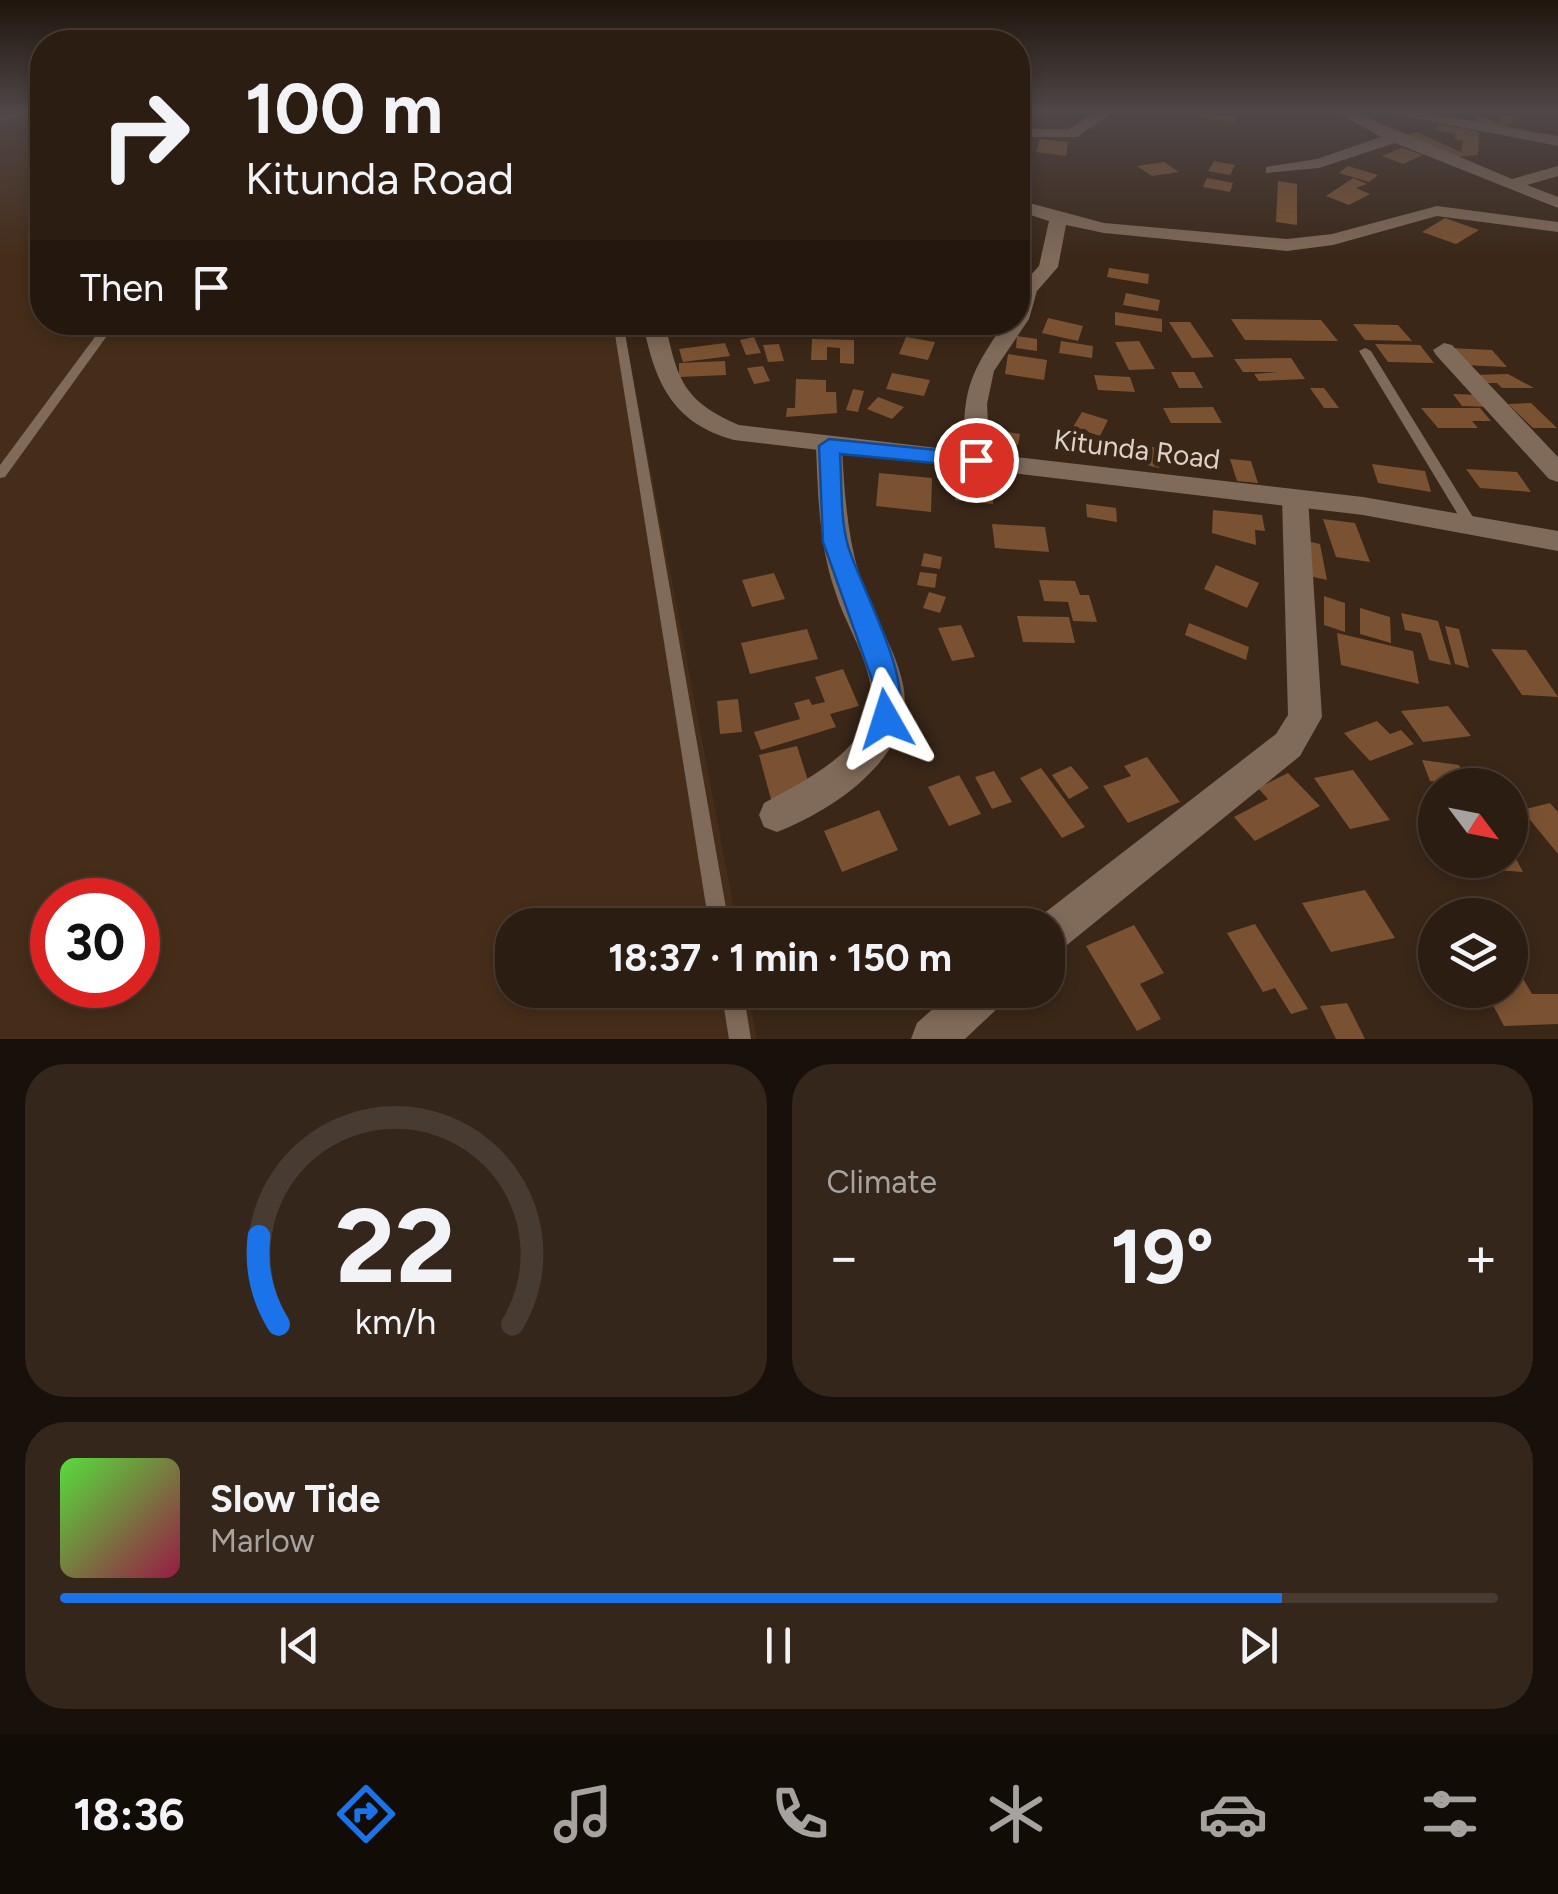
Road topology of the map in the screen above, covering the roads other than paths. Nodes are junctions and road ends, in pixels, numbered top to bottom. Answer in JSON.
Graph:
{"nodes":[{"id":1,"x":1327,"y":160,"type":"edge"},
{"id":2,"x":1451,"y":160,"type":"edge"},
{"id":3,"x":1272,"y":170,"type":"dead end"},
{"id":4,"x":1558,"y":171,"type":"edge"},
{"id":5,"x":1511,"y":184,"type":"junction"},
{"id":6,"x":1558,"y":204,"type":"edge"},
{"id":7,"x":1030,"y":209,"type":"edge"},
{"id":8,"x":1059,"y":218,"type":"junction"},
{"id":9,"x":1558,"y":227,"type":"edge"},
{"id":10,"x":1030,"y":287,"type":"edge"},
{"id":11,"x":102,"y":335,"type":"edge"},
{"id":12,"x":620,"y":335,"type":"edge"},
{"id":13,"x":658,"y":335,"type":"edge"},
{"id":14,"x":1007,"y":335,"type":"edge"},
{"id":15,"x":1365,"y":350,"type":"dead end"},
{"id":16,"x":1444,"y":350,"type":"dead end"},
{"id":17,"x":829,"y":446,"type":"junction"},
{"id":18,"x":976,"y":460,"type":"junction"},
{"id":19,"x":0,"y":474,"type":"edge"},
{"id":20,"x":1558,"y":474,"type":"edge"},
{"id":21,"x":1295,"y":498,"type":"junction"},
{"id":22,"x":1470,"y":524,"type":"junction"},
{"id":23,"x":1558,"y":541,"type":"edge"},
{"id":24,"x":777,"y":814,"type":"dead end"},
{"id":25,"x":716,"y":908,"type":"edge"},
{"id":26,"x":1065,"y":922,"type":"edge"},
{"id":27,"x":735,"y":1008,"type":"edge"},
{"id":28,"x":967,"y":1008,"type":"edge"},
{"id":29,"x":740,"y":1039,"type":"edge"},
{"id":30,"x":933,"y":1039,"type":"edge"}],
"edges":[{"from":1,"to":3,"type":"street"},
{"from":2,"to":5,"type":"street"},
{"from":4,"to":5,"type":"street"},
{"from":5,"to":6,"type":"street"},
{"from":7,"to":8,"type":"street"},
{"from":8,"to":9,"type":"street"},
{"from":8,"to":10,"type":"street"},
{"from":11,"to":19,"type":"lane"},
{"from":12,"to":25,"type":"lane"},
{"from":13,"to":17,"type":"street","name":"Kitunda Road"},
{"from":14,"to":18,"type":"street"},
{"from":15,"to":22,"type":"lane"},
{"from":16,"to":20,"type":"street"},
{"from":17,"to":18,"type":"street","name":"Kitunda Road"},
{"from":17,"to":24,"type":"street"},
{"from":18,"to":21,"type":"street","name":"Kitunda Road"},
{"from":21,"to":22,"type":"street","name":"Kitunda Road"},
{"from":21,"to":26,"type":"street"},
{"from":22,"to":23,"type":"street","name":"Kitunda Road"},
{"from":27,"to":29,"type":"lane"},
{"from":28,"to":30,"type":"street"}]}
